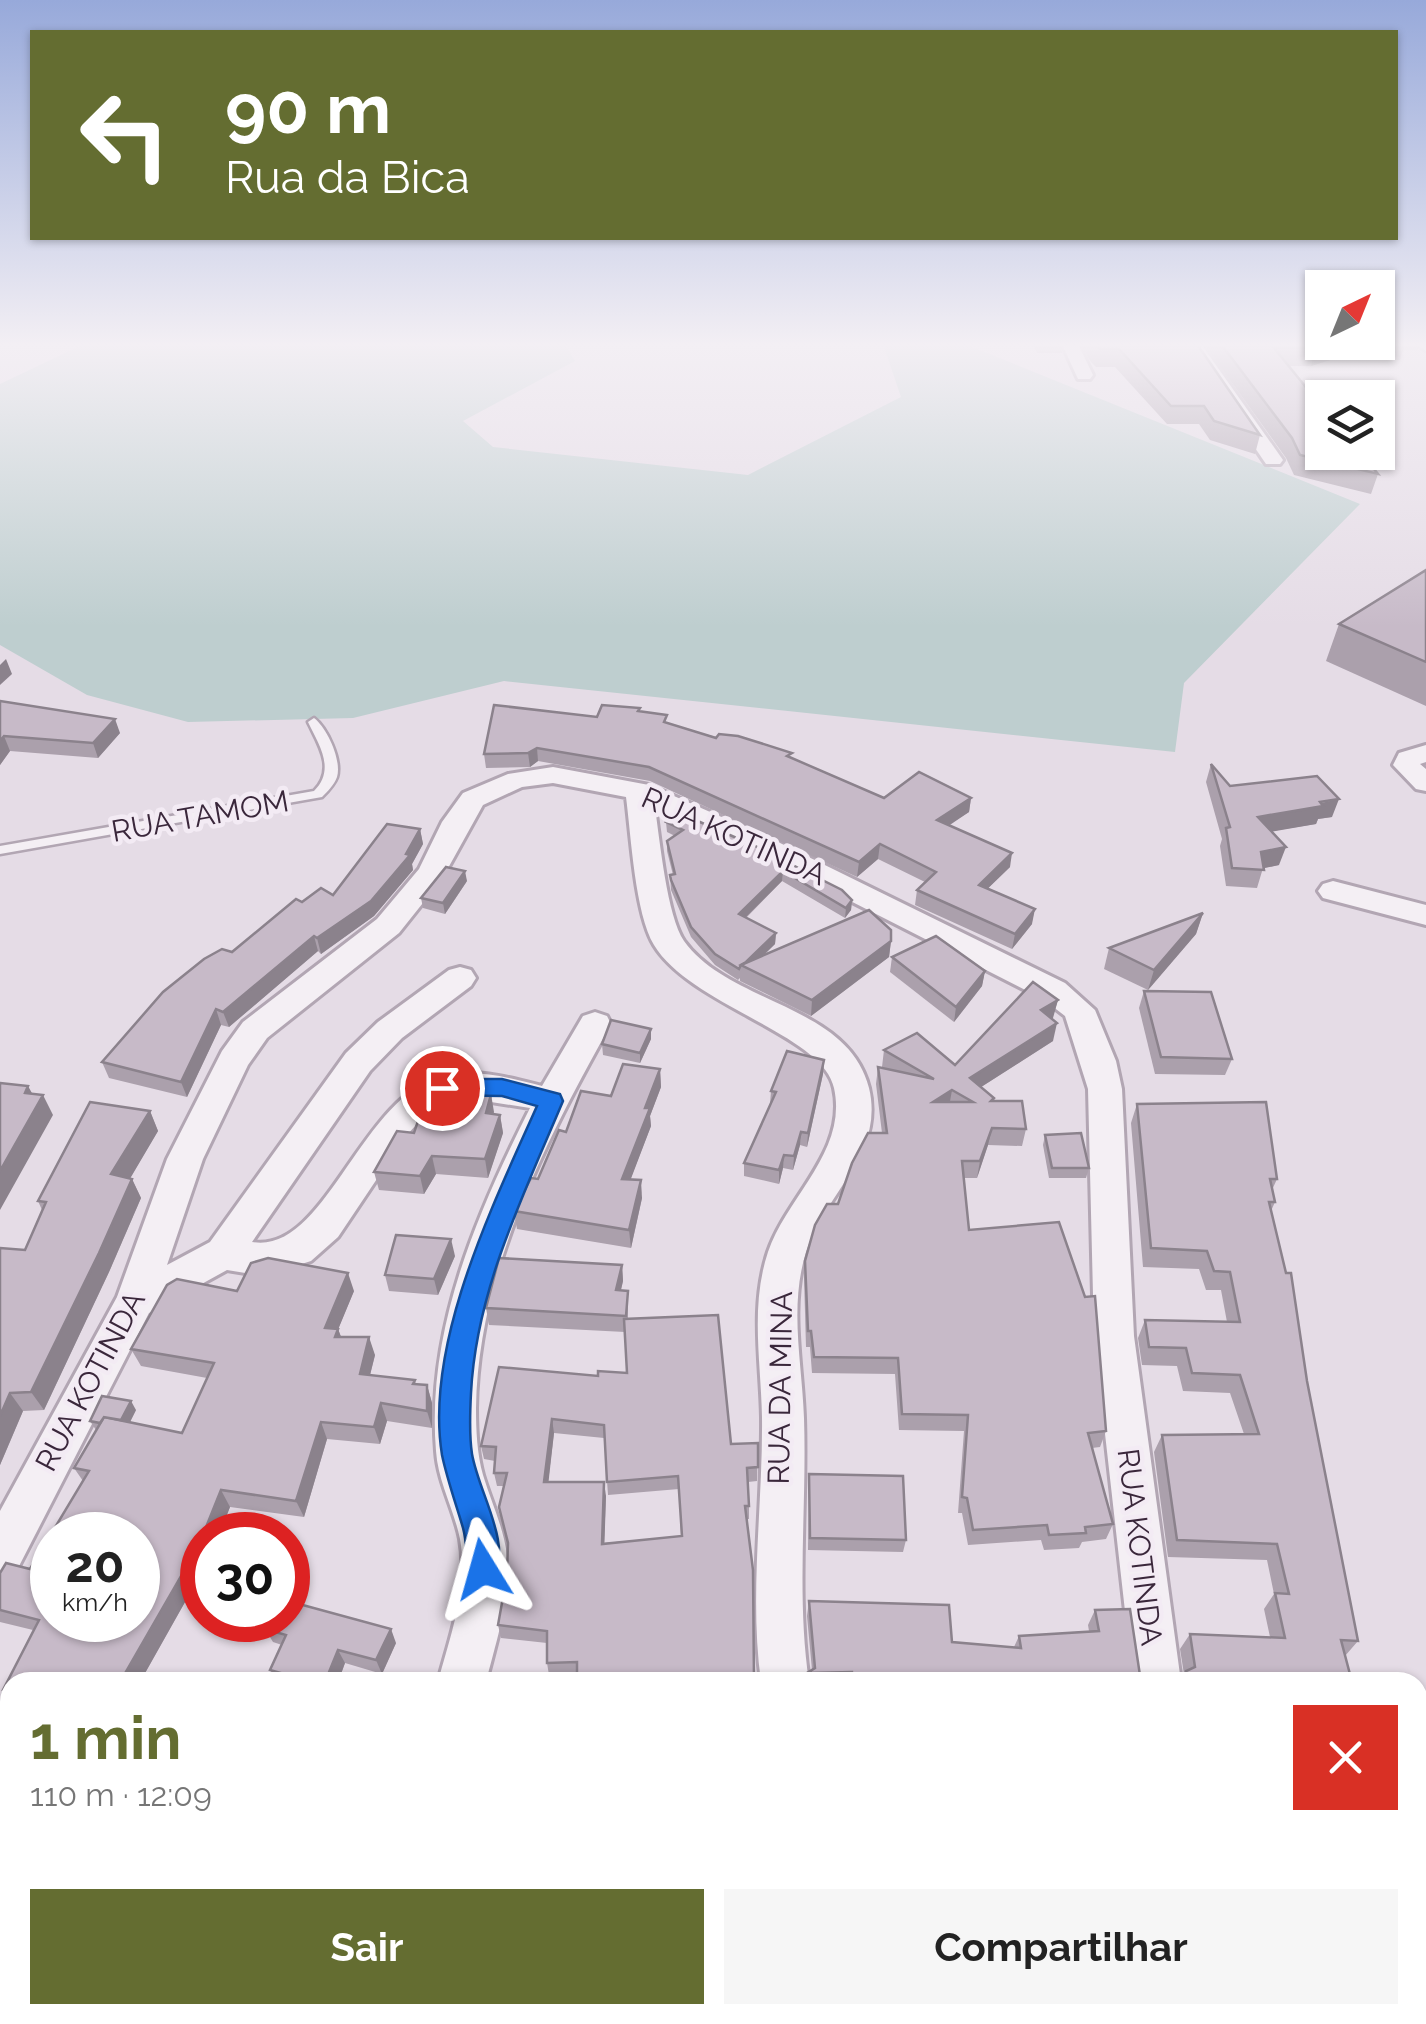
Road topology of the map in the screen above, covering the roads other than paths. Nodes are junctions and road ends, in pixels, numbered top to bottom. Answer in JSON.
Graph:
{"nodes":[{"id":1,"x":1259,"y":438,"type":"edge"},
{"id":2,"x":1274,"y":460,"type":"dead end"},
{"id":3,"x":314,"y":722,"type":"dead end"},
{"id":4,"x":1426,"y":753,"type":"edge"},
{"id":5,"x":1426,"y":784,"type":"edge"},
{"id":6,"x":639,"y":791,"type":"junction"},
{"id":7,"x":0,"y":850,"type":"edge"},
{"id":8,"x":1333,"y":892,"type":"dead end"},
{"id":9,"x":1426,"y":916,"type":"edge"},
{"id":10,"x":460,"y":978,"type":"dead end"},
{"id":11,"x":596,"y":1024,"type":"dead end"},
{"id":12,"x":551,"y":1101,"type":"junction"},
{"id":13,"x":223,"y":1253,"type":"junction"},
{"id":14,"x":135,"y":1301,"type":"junction"},
{"id":15,"x":6,"y":1530,"type":"edge"},
{"id":16,"x":464,"y":1672,"type":"edge"},
{"id":17,"x":784,"y":1672,"type":"edge"},
{"id":18,"x":1156,"y":1672,"type":"edge"}],
"edges":[{"from":1,"to":2,"type":"street"},
{"from":3,"to":7,"type":"lane","name":"RUA TAMOM"},
{"from":4,"to":5,"type":"street"},
{"from":6,"to":14,"type":"street","name":"RUA KOTINDA"},
{"from":6,"to":17,"type":"street","name":"RUA DA MINA"},
{"from":6,"to":18,"type":"street","name":"RUA KOTINDA"},
{"from":8,"to":9,"type":"street"},
{"from":10,"to":13,"type":"street"},
{"from":11,"to":12,"type":"street"},
{"from":12,"to":13,"type":"street"},
{"from":12,"to":16,"type":"street"},
{"from":13,"to":14,"type":"street"},
{"from":14,"to":15,"type":"street","name":"RUA KOTINDA"}]}
